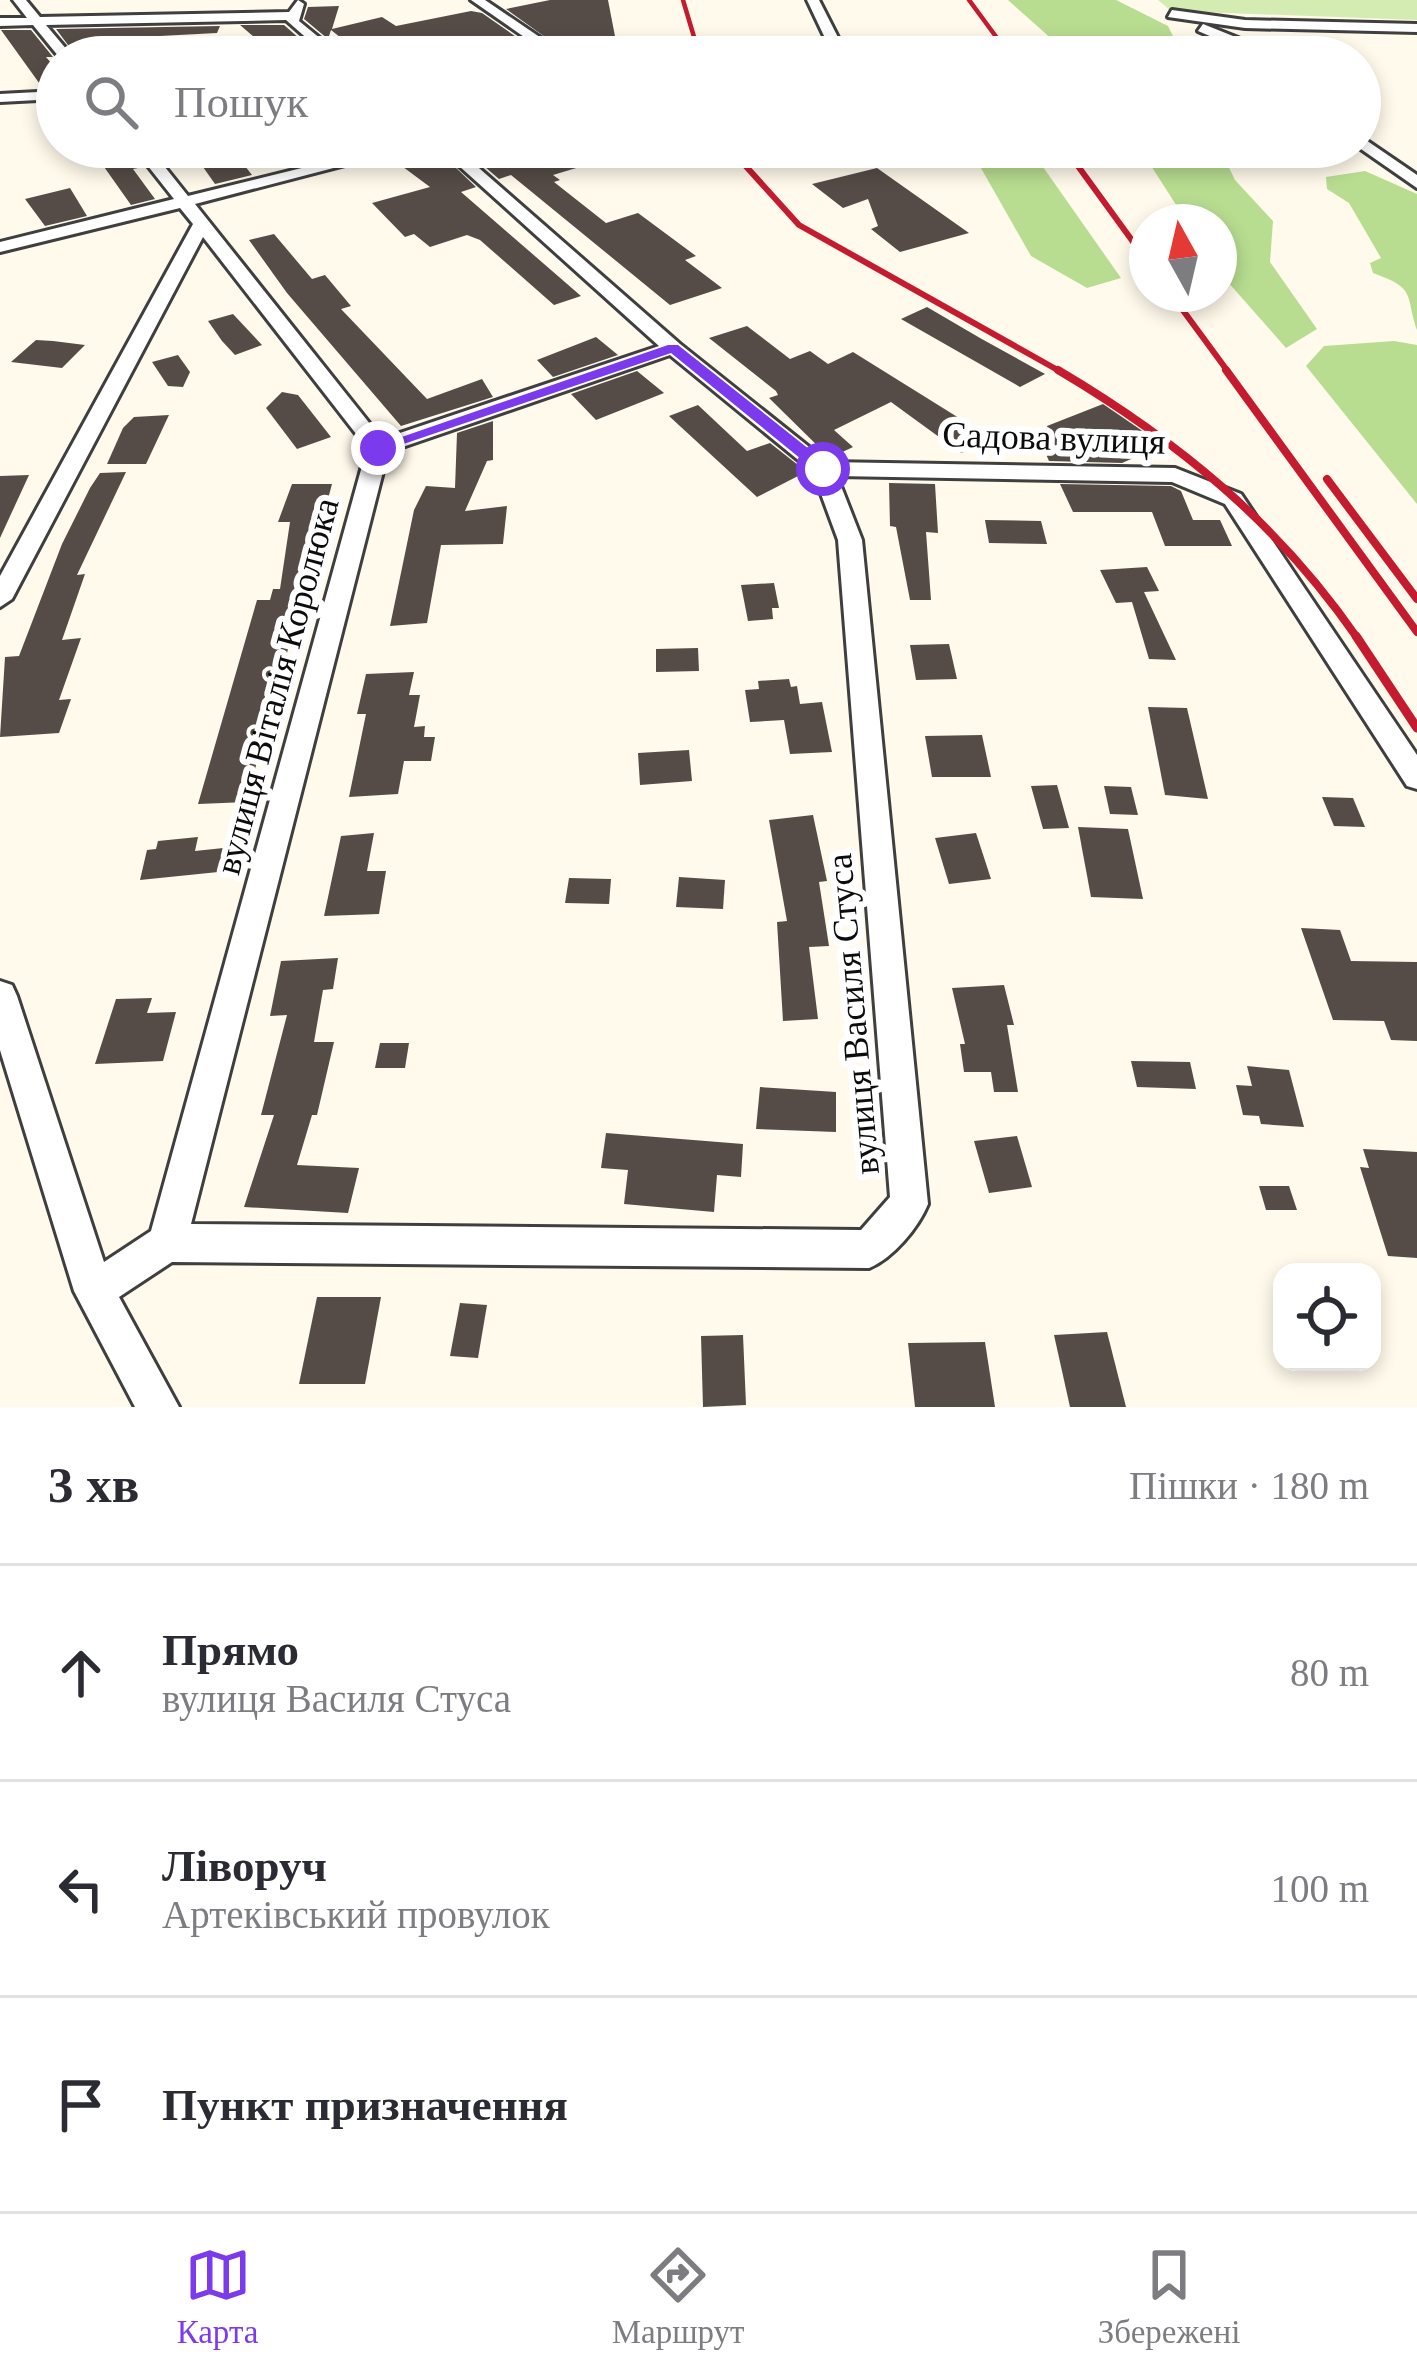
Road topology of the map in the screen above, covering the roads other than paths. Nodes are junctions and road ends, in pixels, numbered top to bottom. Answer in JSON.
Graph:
{"nodes":[{"id":1,"x":19,"y":0,"type":"edge"},
{"id":2,"x":300,"y":0,"type":"edge"},
{"id":3,"x":477,"y":0,"type":"edge"},
{"id":4,"x":813,"y":0,"type":"edge"},
{"id":5,"x":291,"y":16,"type":"junction"},
{"id":6,"x":0,"y":22,"type":"edge"},
{"id":7,"x":37,"y":22,"type":"junction"},
{"id":8,"x":1417,"y":28,"type":"edge"},
{"id":9,"x":49,"y":36,"type":"edge"},
{"id":10,"x":310,"y":36,"type":"edge"},
{"id":11,"x":531,"y":36,"type":"edge"},
{"id":12,"x":831,"y":36,"type":"edge"},
{"id":13,"x":1222,"y":36,"type":"edge"},
{"id":14,"x":36,"y":96,"type":"edge"},
{"id":15,"x":0,"y":98,"type":"edge"},
{"id":16,"x":1381,"y":156,"type":"edge"},
{"id":17,"x":159,"y":168,"type":"edge"},
{"id":18,"x":336,"y":168,"type":"edge"},
{"id":19,"x":470,"y":168,"type":"edge"},
{"id":20,"x":1417,"y":183,"type":"edge"},
{"id":21,"x":194,"y":211,"type":"junction"},
{"id":22,"x":0,"y":247,"type":"edge"},
{"id":23,"x":673,"y":348,"type":"junction"},
{"id":24,"x":378,"y":448,"type":"junction"},
{"id":25,"x":823,"y":469,"type":"junction"},
{"id":26,"x":0,"y":599,"type":"edge"},
{"id":27,"x":1417,"y":778,"type":"edge"},
{"id":28,"x":0,"y":996,"type":"edge"},
{"id":29,"x":167,"y":1243,"type":"junction"},
{"id":30,"x":94,"y":1291,"type":"junction"},
{"id":31,"x":158,"y":1407,"type":"edge"}],
"edges":[{"from":1,"to":7,"type":"street"},
{"from":2,"to":5,"type":"street"},
{"from":3,"to":11,"type":"street"},
{"from":4,"to":12,"type":"street"},
{"from":5,"to":7,"type":"street"},
{"from":5,"to":10,"type":"street"},
{"from":6,"to":7,"type":"street"},
{"from":7,"to":9,"type":"street"},
{"from":8,"to":13,"type":"street"},
{"from":14,"to":15,"type":"street"},
{"from":16,"to":20,"type":"street"},
{"from":17,"to":21,"type":"street"},
{"from":18,"to":21,"type":"street"},
{"from":19,"to":23,"type":"street"},
{"from":21,"to":22,"type":"street"},
{"from":21,"to":24,"type":"street"},
{"from":21,"to":26,"type":"street"},
{"from":23,"to":24,"type":"street"},
{"from":23,"to":25,"type":"street"},
{"from":24,"to":29,"type":"street","name":"вулиця Віталія Королюка"},
{"from":25,"to":27,"type":"street","name":"Садова вулиця"},
{"from":25,"to":29,"type":"street","name":"вулиця Василя Стуса"},
{"from":28,"to":30,"type":"street"},
{"from":29,"to":30,"type":"street"},
{"from":30,"to":31,"type":"street"}]}
